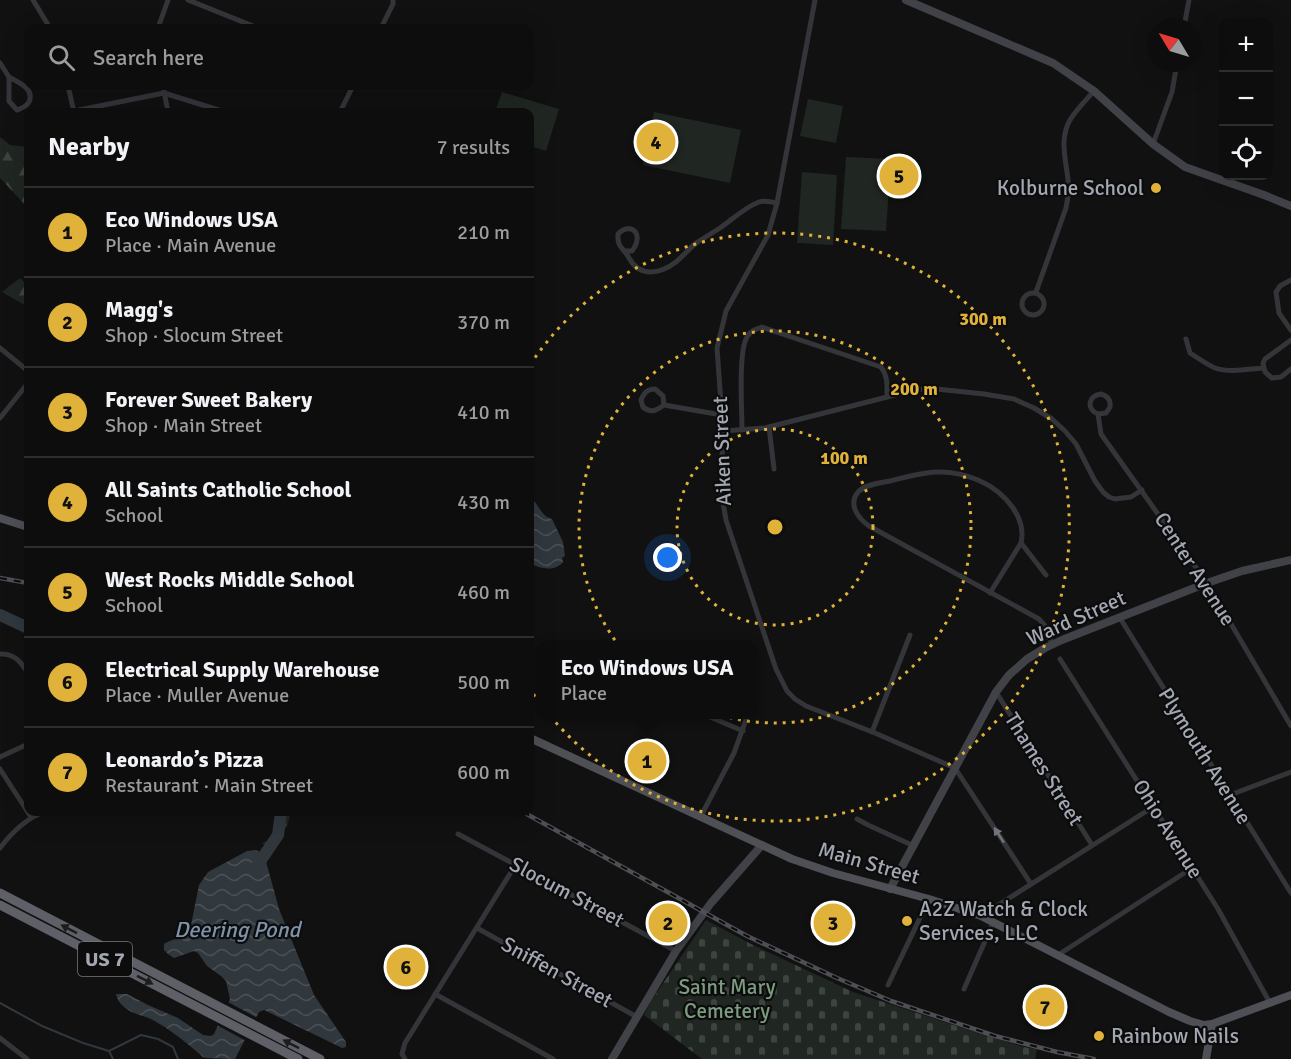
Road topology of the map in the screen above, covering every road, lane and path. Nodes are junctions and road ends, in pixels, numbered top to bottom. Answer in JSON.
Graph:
{"nodes":[{"id":1,"x":33,"y":0,"type":"edge"},
{"id":2,"x":168,"y":0,"type":"edge"},
{"id":3,"x":188,"y":0,"type":"edge"},
{"id":4,"x":393,"y":0,"type":"edge"},
{"id":5,"x":815,"y":0,"type":"edge"},
{"id":6,"x":906,"y":0,"type":"edge"},
{"id":7,"x":1189,"y":0,"type":"edge"},
{"id":8,"x":1186,"y":18,"type":"edge"},
{"id":9,"x":48,"y":24,"type":"edge"},
{"id":10,"x":159,"y":24,"type":"edge"},
{"id":11,"x":248,"y":24,"type":"edge"},
{"id":12,"x":383,"y":24,"type":"edge"},
{"id":13,"x":0,"y":63,"type":"edge"},
{"id":14,"x":1175,"y":72,"type":"edge"},
{"id":15,"x":9,"y":77,"type":"junction"},
{"id":16,"x":24,"y":86,"type":"edge"},
{"id":17,"x":27,"y":90,"type":"edge"},
{"id":18,"x":69,"y":90,"type":"edge"},
{"id":19,"x":164,"y":90,"type":"edge"},
{"id":20,"x":351,"y":90,"type":"edge"},
{"id":21,"x":1094,"y":91,"type":"junction"},
{"id":22,"x":164,"y":93,"type":"junction"},
{"id":23,"x":73,"y":108,"type":"edge"},
{"id":24,"x":93,"y":108,"type":"edge"},
{"id":25,"x":167,"y":108,"type":"edge"},
{"id":26,"x":212,"y":108,"type":"edge"},
{"id":27,"x":342,"y":108,"type":"edge"},
{"id":28,"x":1153,"y":144,"type":"junction"},
{"id":29,"x":777,"y":203,"type":"junction"},
{"id":30,"x":1291,"y":206,"type":"edge"},
{"id":31,"x":626,"y":251,"type":"junction"},
{"id":32,"x":1291,"y":280,"type":"edge"},
{"id":33,"x":1036,"y":292,"type":"junction"},
{"id":34,"x":1291,"y":330,"type":"edge"},
{"id":35,"x":1186,"y":339,"type":"dead end"},
{"id":36,"x":1291,"y":340,"type":"edge"},
{"id":37,"x":0,"y":348,"type":"edge"},
{"id":38,"x":24,"y":368,"type":"edge"},
{"id":39,"x":1263,"y":368,"type":"junction"},
{"id":40,"x":1291,"y":369,"type":"edge"},
{"id":41,"x":24,"y":388,"type":"edge"},
{"id":42,"x":887,"y":397,"type":"junction"},
{"id":43,"x":664,"y":405,"type":"junction"},
{"id":44,"x":1098,"y":414,"type":"dead end"},
{"id":45,"x":722,"y":415,"type":"junction"},
{"id":46,"x":0,"y":418,"type":"edge"},
{"id":47,"x":769,"y":427,"type":"junction"},
{"id":48,"x":742,"y":430,"type":"junction"},
{"id":49,"x":723,"y":431,"type":"junction"},
{"id":50,"x":774,"y":469,"type":"dead end"},
{"id":51,"x":1142,"y":490,"type":"junction"},
{"id":52,"x":0,"y":518,"type":"edge"},
{"id":53,"x":24,"y":526,"type":"edge"},
{"id":54,"x":1021,"y":543,"type":"junction"},
{"id":55,"x":1291,"y":560,"type":"edge"},
{"id":56,"x":1046,"y":575,"type":"dead end"},
{"id":57,"x":1208,"y":583,"type":"junction"},
{"id":58,"x":990,"y":592,"type":"junction"},
{"id":59,"x":1120,"y":618,"type":"junction"},
{"id":60,"x":910,"y":635,"type":"dead end"},
{"id":61,"x":1052,"y":645,"type":"junction"},
{"id":62,"x":0,"y":654,"type":"edge"},
{"id":63,"x":1060,"y":659,"type":"dead end"},
{"id":64,"x":24,"y":668,"type":"edge"},
{"id":65,"x":996,"y":692,"type":"junction"},
{"id":66,"x":715,"y":719,"type":"edge"},
{"id":67,"x":747,"y":719,"type":"edge"},
{"id":68,"x":1291,"y":726,"type":"edge"},
{"id":69,"x":743,"y":731,"type":"junction"},
{"id":70,"x":872,"y":732,"type":"junction"},
{"id":71,"x":534,"y":740,"type":"edge"},
{"id":72,"x":24,"y":746,"type":"edge"},
{"id":73,"x":0,"y":757,"type":"edge"},
{"id":74,"x":955,"y":768,"type":"junction"},
{"id":75,"x":0,"y":769,"type":"edge"},
{"id":76,"x":1291,"y":772,"type":"edge"},
{"id":77,"x":1230,"y":795,"type":"junction"},
{"id":78,"x":24,"y":806,"type":"edge"},
{"id":79,"x":1154,"y":807,"type":"junction"},
{"id":80,"x":701,"y":816,"type":"junction"},
{"id":81,"x":31,"y":817,"type":"edge"},
{"id":82,"x":857,"y":819,"type":"dead end"},
{"id":83,"x":458,"y":834,"type":"dead end"},
{"id":84,"x":762,"y":845,"type":"junction"},
{"id":85,"x":1092,"y":845,"type":"junction"},
{"id":86,"x":914,"y":846,"type":"junction"},
{"id":87,"x":0,"y":848,"type":"edge"},
{"id":88,"x":516,"y":864,"type":"junction"},
{"id":89,"x":1192,"y":868,"type":"junction"},
{"id":90,"x":1031,"y":884,"type":"junction"},
{"id":91,"x":890,"y":889,"type":"junction"},
{"id":92,"x":0,"y":892,"type":"edge"},
{"id":93,"x":1291,"y":893,"type":"edge"},
{"id":94,"x":929,"y":899,"type":"junction"},
{"id":95,"x":0,"y":905,"type":"edge"},
{"id":96,"x":0,"y":910,"type":"edge"},
{"id":97,"x":981,"y":916,"type":"junction"},
{"id":98,"x":993,"y":923,"type":"junction"},
{"id":99,"x":477,"y":928,"type":"junction"},
{"id":100,"x":65,"y":939,"type":"junction"},
{"id":101,"x":676,"y":951,"type":"junction"},
{"id":102,"x":1058,"y":955,"type":"junction"},
{"id":103,"x":888,"y":985,"type":"dead end"},
{"id":104,"x":964,"y":989,"type":"dead end"},
{"id":105,"x":435,"y":994,"type":"junction"},
{"id":106,"x":1291,"y":994,"type":"edge"},
{"id":107,"x":1270,"y":1003,"type":"junction"},
{"id":108,"x":212,"y":1009,"type":"junction"},
{"id":109,"x":637,"y":1017,"type":"junction"},
{"id":110,"x":1212,"y":1024,"type":"junction"},
{"id":111,"x":259,"y":1033,"type":"junction"},
{"id":112,"x":0,"y":1038,"type":"edge"},
{"id":113,"x":403,"y":1057,"type":"edge"},
{"id":114,"x":27,"y":1059,"type":"edge"},
{"id":115,"x":298,"y":1059,"type":"edge"},
{"id":116,"x":320,"y":1059,"type":"edge"},
{"id":117,"x":552,"y":1059,"type":"edge"},
{"id":118,"x":612,"y":1059,"type":"edge"},
{"id":119,"x":1206,"y":1059,"type":"edge"}],
"edges":[{"from":1,"to":9,"type":"street"},
{"from":2,"to":10,"type":"street"},
{"from":3,"to":11,"type":"street"},
{"from":4,"to":12,"type":"street"},
{"from":5,"to":29,"type":"street","name":"Aiken Street"},
{"from":6,"to":21,"type":"main road"},
{"from":7,"to":8,"type":"street"},
{"from":13,"to":15,"type":"street"},
{"from":14,"to":28,"type":"street"},
{"from":15,"to":16,"type":"street"},
{"from":15,"to":17,"type":"street"},
{"from":18,"to":23,"type":"street"},
{"from":19,"to":22,"type":"street"},
{"from":20,"to":27,"type":"street"},
{"from":21,"to":28,"type":"main road"},
{"from":21,"to":33,"type":"street"},
{"from":22,"to":24,"type":"street"},
{"from":22,"to":25,"type":"street"},
{"from":22,"to":26,"type":"street"},
{"from":28,"to":30,"type":"main road"},
{"from":29,"to":31,"type":"street"},
{"from":29,"to":45,"type":"street","name":"Aiken Street"},
{"from":31,"to":31,"type":"street"},
{"from":32,"to":34,"type":"street"},
{"from":33,"to":33,"type":"street"},
{"from":35,"to":39,"type":"street"},
{"from":36,"to":39,"type":"street"},
{"from":37,"to":38,"type":"street"},
{"from":39,"to":40,"type":"street"},
{"from":41,"to":46,"type":"street"},
{"from":42,"to":47,"type":"street"},
{"from":42,"to":48,"type":"street"},
{"from":42,"to":51,"type":"street"},
{"from":43,"to":43,"type":"street"},
{"from":43,"to":45,"type":"street"},
{"from":44,"to":51,"type":"street","name":"Center Avenue"},
{"from":45,"to":49,"type":"street","name":"Aiken Street"},
{"from":47,"to":48,"type":"street"},
{"from":47,"to":50,"type":"street"},
{"from":48,"to":49,"type":"street"},
{"from":49,"to":70,"type":"street","name":"Aiken Street"},
{"from":51,"to":57,"type":"street","name":"Center Avenue"},
{"from":52,"to":53,"type":"main road"},
{"from":54,"to":56,"type":"street"},
{"from":54,"to":58,"type":"street"},
{"from":54,"to":58,"type":"street"},
{"from":55,"to":57,"type":"main road","name":"Ward Street"},
{"from":57,"to":59,"type":"main road","name":"Ward Street"},
{"from":57,"to":68,"type":"street","name":"Center Avenue"},
{"from":58,"to":61,"type":"street"},
{"from":59,"to":61,"type":"main road","name":"Ward Street"},
{"from":59,"to":77,"type":"street","name":"Plymouth Avenue"},
{"from":60,"to":70,"type":"street"},
{"from":61,"to":65,"type":"main road","name":"Ward Street"},
{"from":62,"to":64,"type":"street"},
{"from":63,"to":79,"type":"street","name":"Ohio Avenue"},
{"from":65,"to":74,"type":"main road","name":"Ward Street"},
{"from":65,"to":85,"type":"street","name":"Thames Street"},
{"from":66,"to":69,"type":"street"},
{"from":67,"to":69,"type":"street"},
{"from":69,"to":80,"type":"street"},
{"from":70,"to":74,"type":"street","name":"Aiken Street"},
{"from":71,"to":80,"type":"main road","name":"Main Street"},
{"from":72,"to":73,"type":"street"},
{"from":74,"to":86,"type":"main road","name":"Ward Street"},
{"from":90,"to":74,"type":"street","one_way":true},
{"from":75,"to":78,"type":"street"},
{"from":76,"to":77,"type":"street"},
{"from":77,"to":93,"type":"street","name":"Plymouth Avenue"},
{"from":79,"to":85,"type":"street"},
{"from":79,"to":89,"type":"street","name":"Ohio Avenue"},
{"from":80,"to":84,"type":"main road","name":"Main Street"},
{"from":81,"to":87,"type":"street"},
{"from":82,"to":86,"type":"street"},
{"from":83,"to":88,"type":"street","name":"Slocum Street"},
{"from":84,"to":91,"type":"main road","name":"Main Street"},
{"from":84,"to":101,"type":"main road"},
{"from":85,"to":90,"type":"street"},
{"from":86,"to":91,"type":"main road","name":"Ward Street"},
{"from":88,"to":99,"type":"street"},
{"from":88,"to":101,"type":"street","name":"Slocum Street"},
{"from":89,"to":102,"type":"street"},
{"from":89,"to":107,"type":"street","name":"Ohio Avenue"},
{"from":90,"to":97,"type":"street"},
{"from":91,"to":94,"type":"main road","name":"Main Street"},
{"from":108,"to":92,"type":"highway","number":"US 7","one_way":true},
{"from":94,"to":97,"type":"main road","name":"Main Street"},
{"from":94,"to":103,"type":"street"},
{"from":95,"to":100,"type":"highway","number":"US 7"},
{"from":96,"to":100,"type":"highway"},
{"from":97,"to":98,"type":"main road","name":"Main Street"},
{"from":98,"to":102,"type":"main road","name":"Main Street"},
{"from":98,"to":104,"type":"street"},
{"from":99,"to":105,"type":"street"},
{"from":99,"to":109,"type":"street","name":"Sniffen Street"},
{"from":100,"to":108,"type":"highway","number":"US 7","one_way":true},
{"from":101,"to":109,"type":"main road"},
{"from":102,"to":110,"type":"main road","name":"Main Street"},
{"from":105,"to":113,"type":"street"},
{"from":105,"to":117,"type":"street"},
{"from":106,"to":107,"type":"main road"},
{"from":107,"to":110,"type":"main road"},
{"from":108,"to":111,"type":"highway","number":"US 7"},
{"from":109,"to":118,"type":"main road"},
{"from":110,"to":119,"type":"main road"},
{"from":111,"to":115,"type":"highway","number":"US 7"},
{"from":116,"to":111,"type":"highway","number":"US 7","one_way":true},
{"from":112,"to":114,"type":"street"}]}
